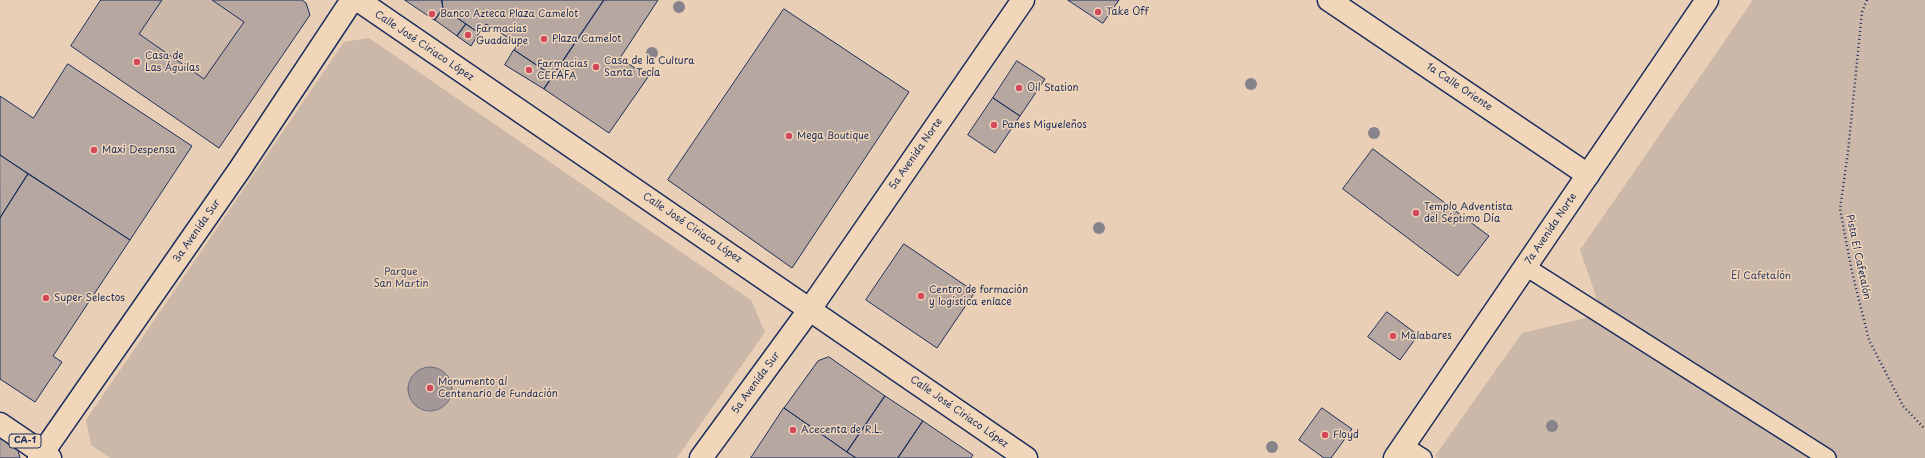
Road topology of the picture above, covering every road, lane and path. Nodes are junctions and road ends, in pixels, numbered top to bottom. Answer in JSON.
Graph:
{"nodes":[{"id":1,"x":352,"y":0,"type":"edge"},
{"id":2,"x":358,"y":0,"type":"edge"},
{"id":3,"x":1023,"y":0,"type":"edge"},
{"id":4,"x":1329,"y":0,"type":"edge"},
{"id":5,"x":1707,"y":0,"type":"edge"},
{"id":6,"x":1867,"y":0,"type":"edge"},
{"id":7,"x":1588,"y":175,"type":"junction"},
{"id":8,"x":1526,"y":267,"type":"junction"},
{"id":9,"x":810,"y":309,"type":"junction"},
{"id":10,"x":0,"y":424,"type":"edge"},
{"id":11,"x":1925,"y":429,"type":"edge"},
{"id":12,"x":1399,"y":452,"type":"edge"},
{"id":13,"x":44,"y":456,"type":"edge"},
{"id":14,"x":701,"y":458,"type":"edge"},
{"id":15,"x":1026,"y":458,"type":"edge"},
{"id":16,"x":1422,"y":458,"type":"edge"},
{"id":17,"x":1828,"y":458,"type":"edge"}],
"edges":[{"from":1,"to":13,"type":"street","name":"3a Avenida Sur"},
{"from":2,"to":9,"type":"street","name":"Calle José Ciriaco López"},
{"from":3,"to":9,"type":"street","name":"5a Avenida Norte"},
{"from":4,"to":7,"type":"street","name":"1a Calle Oriente"},
{"from":5,"to":7,"type":"street","name":"7a Avenida Norte"},
{"from":6,"to":11,"type":"path","name":"Pista El Cafetalón"},
{"from":7,"to":8,"type":"street","name":"7a Avenida Norte"},
{"from":8,"to":12,"type":"street","name":"7a Avenida Norte"},
{"from":8,"to":17,"type":"lane"},
{"from":9,"to":14,"type":"street","name":"5a Avenida Sur"},
{"from":9,"to":15,"type":"street","name":"Calle José Ciriaco López"},
{"from":10,"to":13,"type":"street","number":"CA-1"},
{"from":12,"to":16,"type":"lane"}]}
